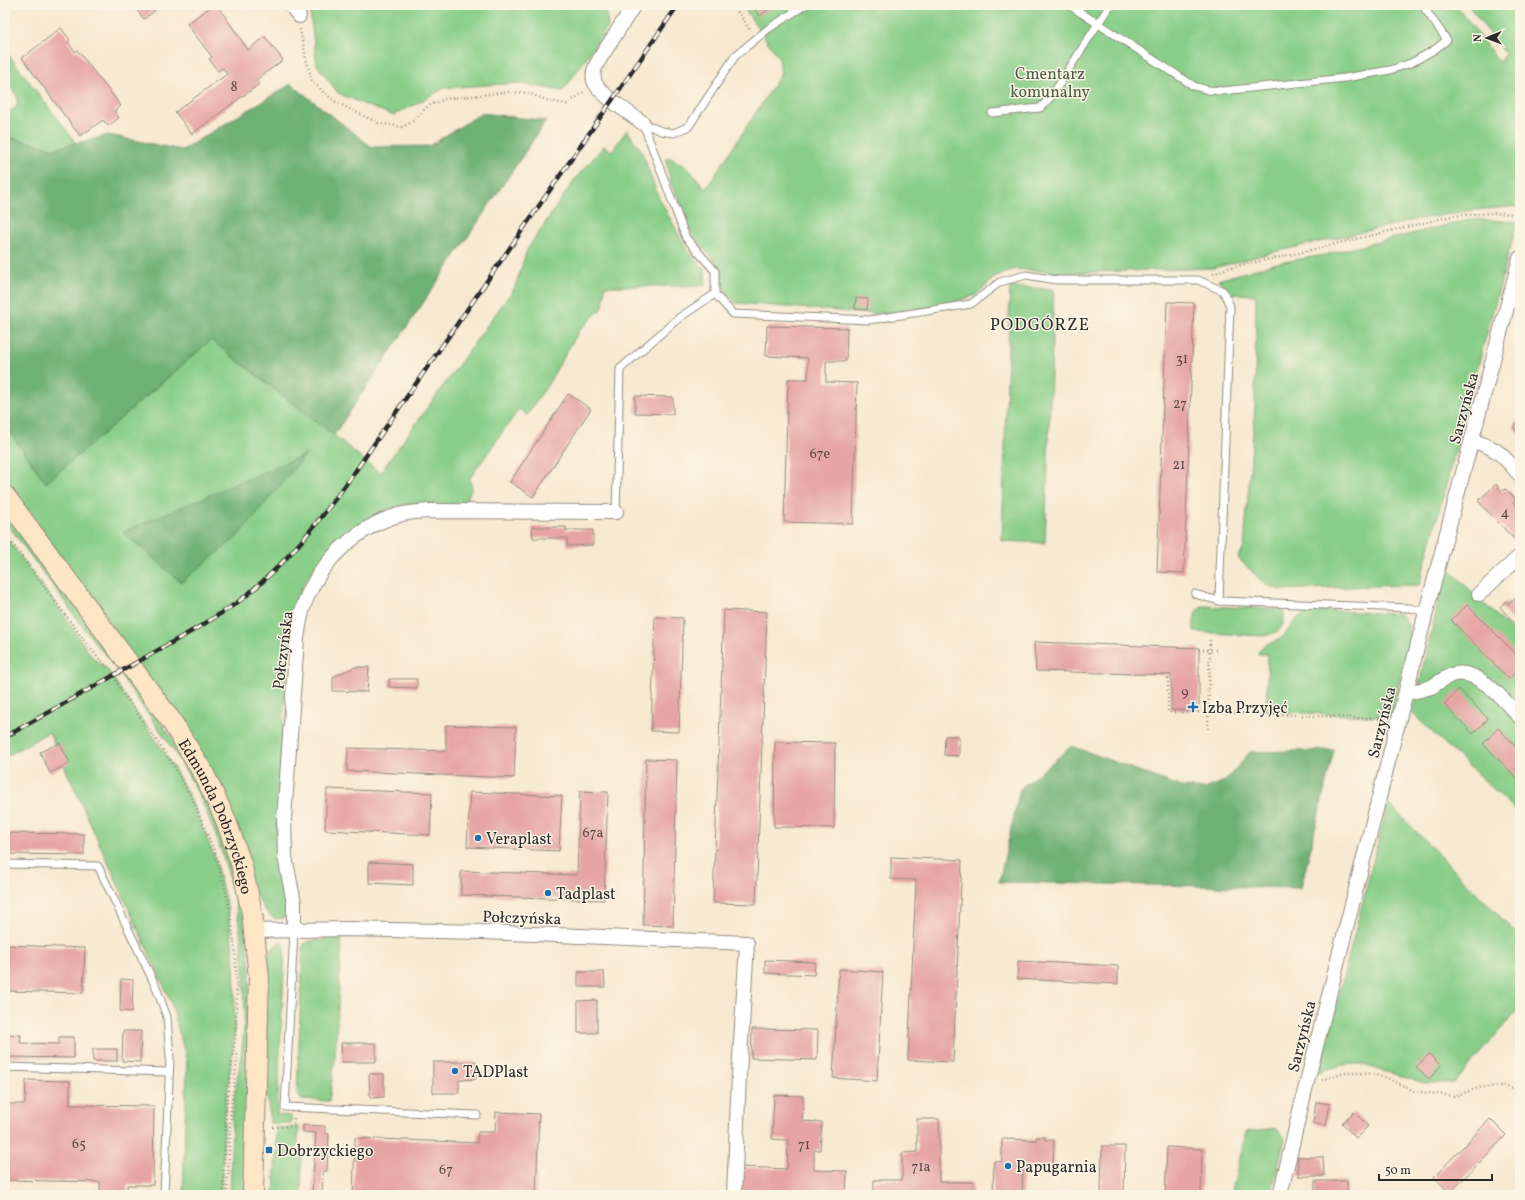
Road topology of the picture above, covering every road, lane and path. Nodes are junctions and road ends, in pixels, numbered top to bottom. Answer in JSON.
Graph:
{"nodes":[{"id":1,"x":634,"y":5,"type":"edge"},
{"id":2,"x":733,"y":5,"type":"edge"},
{"id":3,"x":805,"y":5,"type":"edge"},
{"id":4,"x":1069,"y":5,"type":"edge"},
{"id":5,"x":1110,"y":5,"type":"edge"},
{"id":6,"x":1422,"y":5,"type":"edge"},
{"id":7,"x":295,"y":10,"type":"edge"},
{"id":8,"x":1098,"y":23,"type":"junction"},
{"id":9,"x":756,"y":39,"type":"junction"},
{"id":10,"x":595,"y":84,"type":"junction"},
{"id":11,"x":992,"y":113,"type":"dead end"},
{"id":12,"x":643,"y":123,"type":"junction"},
{"id":13,"x":1520,"y":214,"type":"edge"},
{"id":14,"x":1520,"y":258,"type":"edge"},
{"id":15,"x":1198,"y":280,"type":"junction"},
{"id":16,"x":715,"y":294,"type":"junction"},
{"id":17,"x":1472,"y":441,"type":"junction"},
{"id":18,"x":1520,"y":476,"type":"edge"},
{"id":19,"x":5,"y":496,"type":"edge"},
{"id":20,"x":616,"y":512,"type":"joint"},
{"id":21,"x":5,"y":534,"type":"edge"},
{"id":22,"x":1520,"y":556,"type":"edge"},
{"id":23,"x":1195,"y":594,"type":"dead end"},
{"id":24,"x":1479,"y":594,"type":"dead end"},
{"id":25,"x":1219,"y":601,"type":"junction"},
{"id":26,"x":1426,"y":612,"type":"junction"},
{"id":27,"x":1210,"y":639,"type":"dead end"},
{"id":28,"x":1199,"y":650,"type":"dead end"},
{"id":29,"x":1209,"y":650,"type":"junction"},
{"id":30,"x":1217,"y":650,"type":"dead end"},
{"id":31,"x":1168,"y":678,"type":"dead end"},
{"id":32,"x":1406,"y":692,"type":"junction"},
{"id":33,"x":1207,"y":712,"type":"junction"},
{"id":34,"x":1520,"y":717,"type":"edge"},
{"id":35,"x":1399,"y":720,"type":"junction"},
{"id":36,"x":1208,"y":729,"type":"dead end"},
{"id":37,"x":5,"y":864,"type":"edge"},
{"id":38,"x":294,"y":930,"type":"junction"},
{"id":39,"x":255,"y":931,"type":"junction"},
{"id":40,"x":239,"y":1047,"type":"dead end"},
{"id":41,"x":5,"y":1067,"type":"edge"},
{"id":42,"x":169,"y":1072,"type":"junction"},
{"id":43,"x":1305,"y":1090,"type":"junction"},
{"id":44,"x":1520,"y":1092,"type":"edge"},
{"id":45,"x":295,"y":1108,"type":"junction"},
{"id":46,"x":477,"y":1115,"type":"dead end"},
{"id":47,"x":273,"y":1133,"type":"dead end"},
{"id":48,"x":164,"y":1195,"type":"edge"},
{"id":49,"x":223,"y":1195,"type":"edge"},
{"id":50,"x":228,"y":1195,"type":"edge"},
{"id":51,"x":253,"y":1195,"type":"edge"},
{"id":52,"x":734,"y":1195,"type":"edge"},
{"id":53,"x":1280,"y":1195,"type":"edge"}],
"edges":[{"from":1,"to":10,"type":"street"},
{"from":2,"to":9,"type":"path"},
{"from":3,"to":9,"type":"lane"},
{"from":4,"to":8,"type":"lane"},
{"from":5,"to":8,"type":"lane"},
{"from":6,"to":8,"type":"lane"},
{"from":7,"to":10,"type":"path"},
{"from":8,"to":11,"type":"lane"},
{"from":9,"to":12,"type":"lane"},
{"from":10,"to":12,"type":"street"},
{"from":12,"to":16,"type":"lane"},
{"from":13,"to":15,"type":"path"},
{"from":14,"to":17,"type":"street","name":"Sarzyńska"},
{"from":15,"to":16,"type":"lane"},
{"from":15,"to":25,"type":"lane"},
{"from":16,"to":20,"type":"lane"},
{"from":17,"to":18,"type":"street"},
{"from":17,"to":26,"type":"street","name":"Sarzyńska"},
{"from":19,"to":39,"type":"main road","name":"Edmunda Dobrzyckiego"},
{"from":20,"to":38,"type":"street","name":"Połczyńska"},
{"from":21,"to":49,"type":"path"},
{"from":22,"to":24,"type":"street"},
{"from":23,"to":25,"type":"lane"},
{"from":25,"to":26,"type":"lane"},
{"from":26,"to":32,"type":"street","name":"Sarzyńska"},
{"from":27,"to":29,"type":"path"},
{"from":28,"to":29,"type":"path"},
{"from":29,"to":30,"type":"path"},
{"from":29,"to":33,"type":"path"},
{"from":31,"to":33,"type":"path"},
{"from":32,"to":34,"type":"street"},
{"from":32,"to":35,"type":"street","name":"Sarzyńska"},
{"from":33,"to":35,"type":"path"},
{"from":33,"to":36,"type":"path"},
{"from":35,"to":43,"type":"street","name":"Sarzyńska"},
{"from":37,"to":42,"type":"lane"},
{"from":38,"to":39,"type":"street","name":"Połczyńska"},
{"from":38,"to":45,"type":"lane"},
{"from":38,"to":52,"type":"street","name":"Połczyńska"},
{"from":39,"to":51,"type":"main road","name":"Edmunda Dobrzyckiego"},
{"from":40,"to":50,"type":"path"},
{"from":41,"to":42,"type":"lane"},
{"from":42,"to":48,"type":"lane"},
{"from":43,"to":44,"type":"path"},
{"from":43,"to":53,"type":"street","name":"Sarzyńska"},
{"from":45,"to":46,"type":"lane"},
{"from":45,"to":47,"type":"path"}]}
